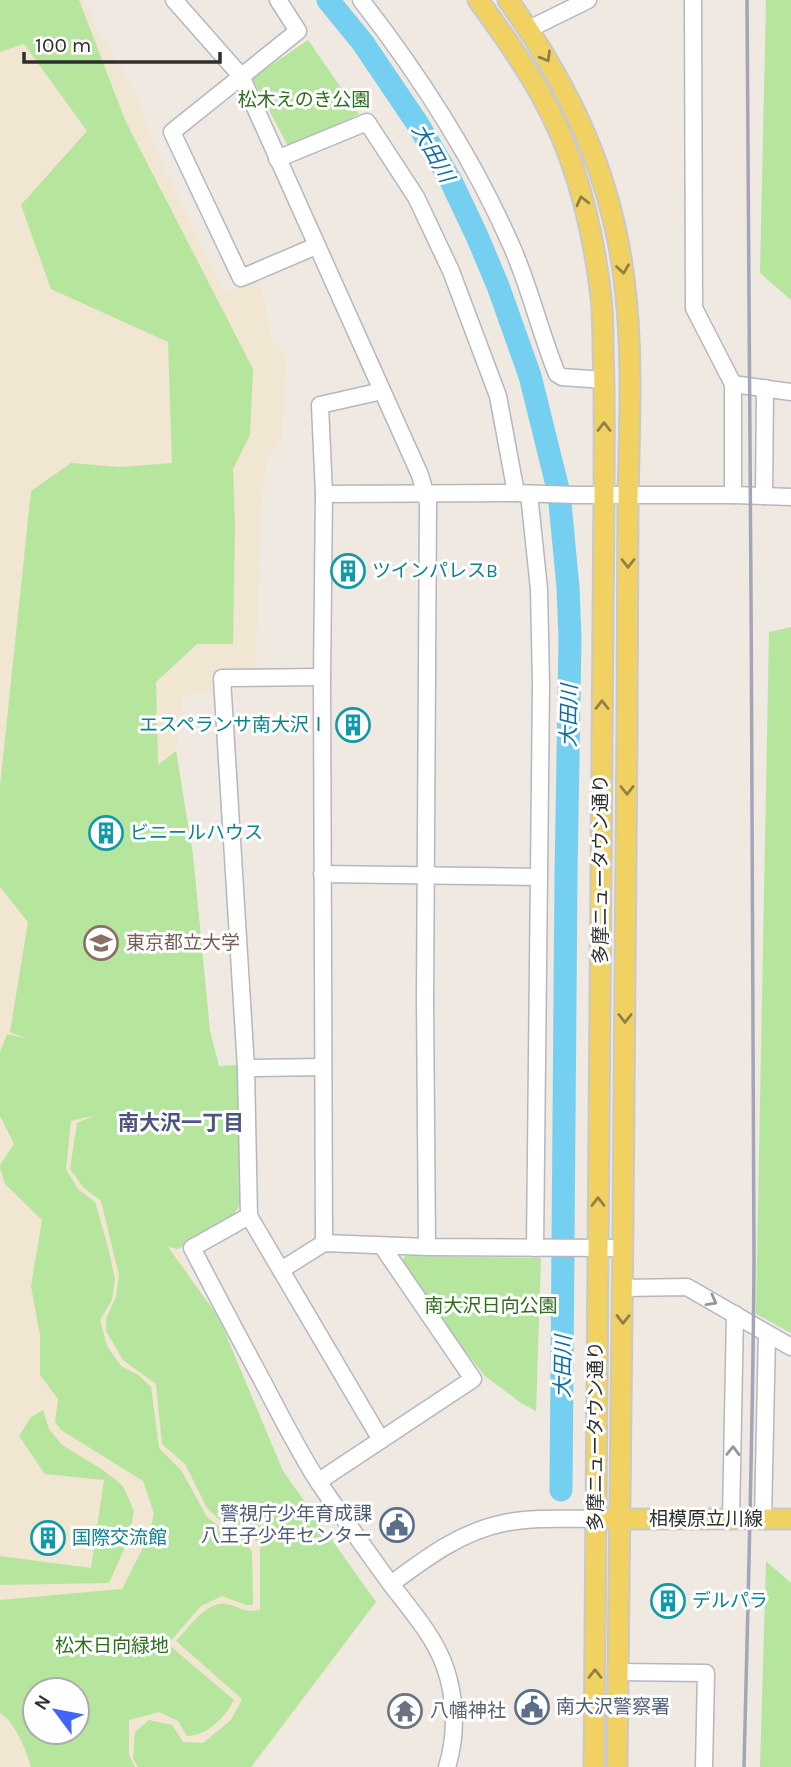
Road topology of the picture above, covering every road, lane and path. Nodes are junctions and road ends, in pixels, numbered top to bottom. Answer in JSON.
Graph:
{"nodes":[{"id":1,"x":174,"y":0,"type":"edge"},
{"id":2,"x":278,"y":0,"type":"edge"},
{"id":3,"x":361,"y":0,"type":"edge"},
{"id":4,"x":478,"y":0,"type":"edge"},
{"id":5,"x":509,"y":0,"type":"edge"},
{"id":6,"x":588,"y":0,"type":"edge"},
{"id":7,"x":693,"y":0,"type":"edge"},
{"id":8,"x":529,"y":29,"type":"junction"},
{"id":9,"x":241,"y":76,"type":"junction"},
{"id":10,"x":277,"y":159,"type":"junction"},
{"id":11,"x":316,"y":246,"type":"junction"},
{"id":12,"x":604,"y":380,"type":"junction"},
{"id":13,"x":733,"y":384,"type":"junction"},
{"id":14,"x":765,"y":388,"type":"junction"},
{"id":15,"x":382,"y":391,"type":"junction"},
{"id":16,"x":791,"y":392,"type":"edge"},
{"id":17,"x":426,"y":493,"type":"junction"},
{"id":18,"x":324,"y":494,"type":"junction"},
{"id":19,"x":528,"y":494,"type":"junction"},
{"id":20,"x":628,"y":494,"type":"junction"},
{"id":21,"x":604,"y":495,"type":"junction"},
{"id":22,"x":733,"y":495,"type":"junction"},
{"id":23,"x":764,"y":496,"type":"junction"},
{"id":24,"x":791,"y":496,"type":"edge"},
{"id":25,"x":322,"y":677,"type":"junction"},
{"id":26,"x":322,"y":874,"type":"junction"},
{"id":27,"x":426,"y":876,"type":"junction"},
{"id":28,"x":538,"y":877,"type":"junction"},
{"id":29,"x":323,"y":1067,"type":"junction"},
{"id":30,"x":246,"y":1068,"type":"junction"},
{"id":31,"x":249,"y":1216,"type":"junction"},
{"id":32,"x":324,"y":1242,"type":"junction"},
{"id":33,"x":382,"y":1246,"type":"junction"},
{"id":34,"x":428,"y":1247,"type":"junction"},
{"id":35,"x":541,"y":1248,"type":"junction"},
{"id":36,"x":598,"y":1248,"type":"junction"},
{"id":37,"x":622,"y":1248,"type":"junction"},
{"id":38,"x":281,"y":1270,"type":"junction"},
{"id":39,"x":623,"y":1287,"type":"junction"},
{"id":40,"x":735,"y":1314,"type":"junction"},
{"id":41,"x":767,"y":1334,"type":"junction"},
{"id":42,"x":791,"y":1347,"type":"edge"},
{"id":43,"x":381,"y":1440,"type":"junction"},
{"id":44,"x":319,"y":1481,"type":"junction"},
{"id":45,"x":763,"y":1518,"type":"junction"},
{"id":46,"x":595,"y":1519,"type":"junction"},
{"id":47,"x":620,"y":1519,"type":"junction"},
{"id":48,"x":731,"y":1519,"type":"junction"},
{"id":49,"x":791,"y":1519,"type":"edge"},
{"id":50,"x":391,"y":1584,"type":"junction"},
{"id":51,"x":618,"y":1672,"type":"junction"},
{"id":52,"x":447,"y":1767,"type":"edge"},
{"id":53,"x":594,"y":1767,"type":"edge"},
{"id":54,"x":617,"y":1767,"type":"edge"},
{"id":55,"x":704,"y":1767,"type":"edge"}],
"edges":[{"from":1,"to":9,"type":"street"},
{"from":2,"to":9,"type":"street"},
{"from":3,"to":12,"type":"street"},
{"from":12,"to":4,"type":"main road","name":"多摩ニュータウン通り","one_way":true},
{"from":5,"to":8,"type":"main road","name":"多摩ニュータウン通り"},
{"from":6,"to":8,"type":"street"},
{"from":7,"to":13,"type":"street"},
{"from":8,"to":20,"type":"main road","name":"多摩ニュータウン通り","one_way":true},
{"from":9,"to":10,"type":"street"},
{"from":9,"to":11,"type":"street"},
{"from":10,"to":11,"type":"street"},
{"from":10,"to":19,"type":"street"},
{"from":11,"to":15,"type":"street"},
{"from":21,"to":12,"type":"main road","name":"多摩ニュータウン通り","one_way":true},
{"from":13,"to":14,"type":"street"},
{"from":13,"to":22,"type":"street"},
{"from":14,"to":16,"type":"street"},
{"from":14,"to":23,"type":"street"},
{"from":15,"to":17,"type":"street"},
{"from":15,"to":18,"type":"street"},
{"from":17,"to":18,"type":"street"},
{"from":17,"to":19,"type":"street"},
{"from":17,"to":27,"type":"street"},
{"from":18,"to":25,"type":"street"},
{"from":19,"to":21,"type":"street"},
{"from":19,"to":28,"type":"street"},
{"from":20,"to":21,"type":"street"},
{"from":20,"to":22,"type":"street"},
{"from":20,"to":37,"type":"main road","name":"多摩ニュータウン通り","one_way":true},
{"from":36,"to":21,"type":"main road","name":"多摩ニュータウン通り","one_way":true},
{"from":22,"to":23,"type":"street"},
{"from":23,"to":24,"type":"street"},
{"from":25,"to":26,"type":"street"},
{"from":25,"to":30,"type":"street"},
{"from":26,"to":27,"type":"street"},
{"from":26,"to":29,"type":"street"},
{"from":27,"to":28,"type":"street"},
{"from":27,"to":34,"type":"street"},
{"from":28,"to":35,"type":"street"},
{"from":29,"to":30,"type":"street"},
{"from":29,"to":32,"type":"street"},
{"from":30,"to":31,"type":"street"},
{"from":31,"to":38,"type":"street"},
{"from":31,"to":44,"type":"street"},
{"from":32,"to":33,"type":"street"},
{"from":32,"to":38,"type":"street"},
{"from":33,"to":34,"type":"street"},
{"from":33,"to":43,"type":"street"},
{"from":34,"to":35,"type":"street"},
{"from":35,"to":36,"type":"street"},
{"from":36,"to":37,"type":"street"},
{"from":36,"to":46,"type":"main road","name":"多摩ニュータウン通り"},
{"from":37,"to":39,"type":"main road","name":"多摩ニュータウン通り"},
{"from":38,"to":43,"type":"street"},
{"from":39,"to":40,"type":"street","one_way":true},
{"from":39,"to":47,"type":"main road","name":"多摩ニュータウン通り","one_way":true},
{"from":40,"to":41,"type":"street"},
{"from":48,"to":40,"type":"street","one_way":true},
{"from":41,"to":42,"type":"street"},
{"from":41,"to":45,"type":"street"},
{"from":43,"to":44,"type":"street"},
{"from":44,"to":50,"type":"street"},
{"from":45,"to":48,"type":"main road","name":"相模原立川線"},
{"from":45,"to":49,"type":"main road","name":"相模原立川線"},
{"from":46,"to":47,"type":"main road","name":"相模原立川線"},
{"from":46,"to":50,"type":"street"},
{"from":53,"to":46,"type":"main road","name":"多摩ニュータウン通り","one_way":true},
{"from":47,"to":48,"type":"main road","name":"相模原立川線"},
{"from":47,"to":51,"type":"main road","name":"多摩ニュータウン通り"},
{"from":50,"to":52,"type":"street"},
{"from":51,"to":54,"type":"main road","name":"多摩ニュータウン通り"},
{"from":51,"to":55,"type":"street"}]}
